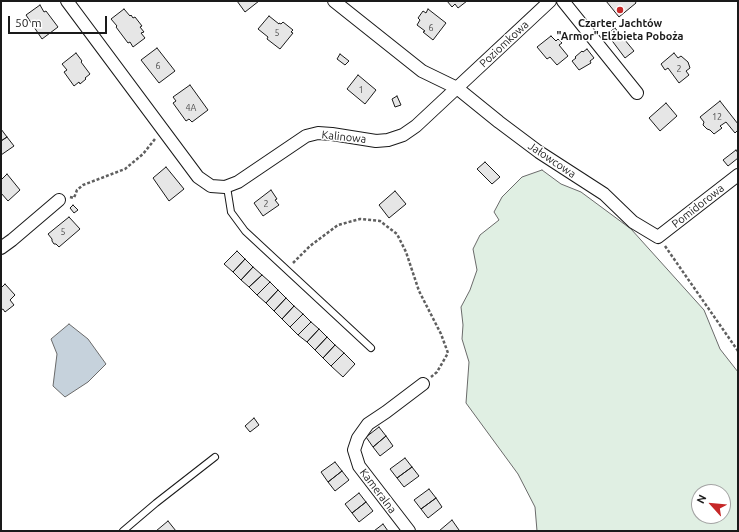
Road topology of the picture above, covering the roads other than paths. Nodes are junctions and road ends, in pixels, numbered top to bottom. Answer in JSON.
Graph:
{"nodes":[{"id":1,"x":67,"y":1,"type":"edge"},
{"id":2,"x":334,"y":1,"type":"edge"},
{"id":3,"x":550,"y":1,"type":"edge"},
{"id":4,"x":562,"y":1,"type":"edge"},
{"id":5,"x":457,"y":88,"type":"junction"},
{"id":6,"x":637,"y":93,"type":"dead end"},
{"id":7,"x":738,"y":175,"type":"edge"},
{"id":8,"x":227,"y":186,"type":"junction"},
{"id":9,"x":59,"y":200,"type":"road end"},
{"id":10,"x":658,"y":237,"type":"joint"},
{"id":11,"x":1,"y":248,"type":"edge"},
{"id":12,"x":371,"y":348,"type":"dead end"},
{"id":13,"x":423,"y":384,"type":"road end"},
{"id":14,"x":215,"y":457,"type":"dead end"},
{"id":15,"x":123,"y":531,"type":"edge"},
{"id":16,"x":409,"y":531,"type":"edge"}],
"edges":[{"from":1,"to":8,"type":"street"},
{"from":2,"to":5,"type":"street","name":"Jałowcowa"},
{"from":3,"to":5,"type":"street","name":"Poziomkowa"},
{"from":4,"to":6,"type":"street"},
{"from":5,"to":8,"type":"street","name":"Kalinowa"},
{"from":5,"to":10,"type":"street","name":"Jałowcowa"},
{"from":7,"to":10,"type":"street","name":"Pomidorowa"},
{"from":8,"to":12,"type":"lane"},
{"from":9,"to":11,"type":"street"},
{"from":13,"to":16,"type":"street","name":"Kameralna"},
{"from":14,"to":15,"type":"lane"}]}
